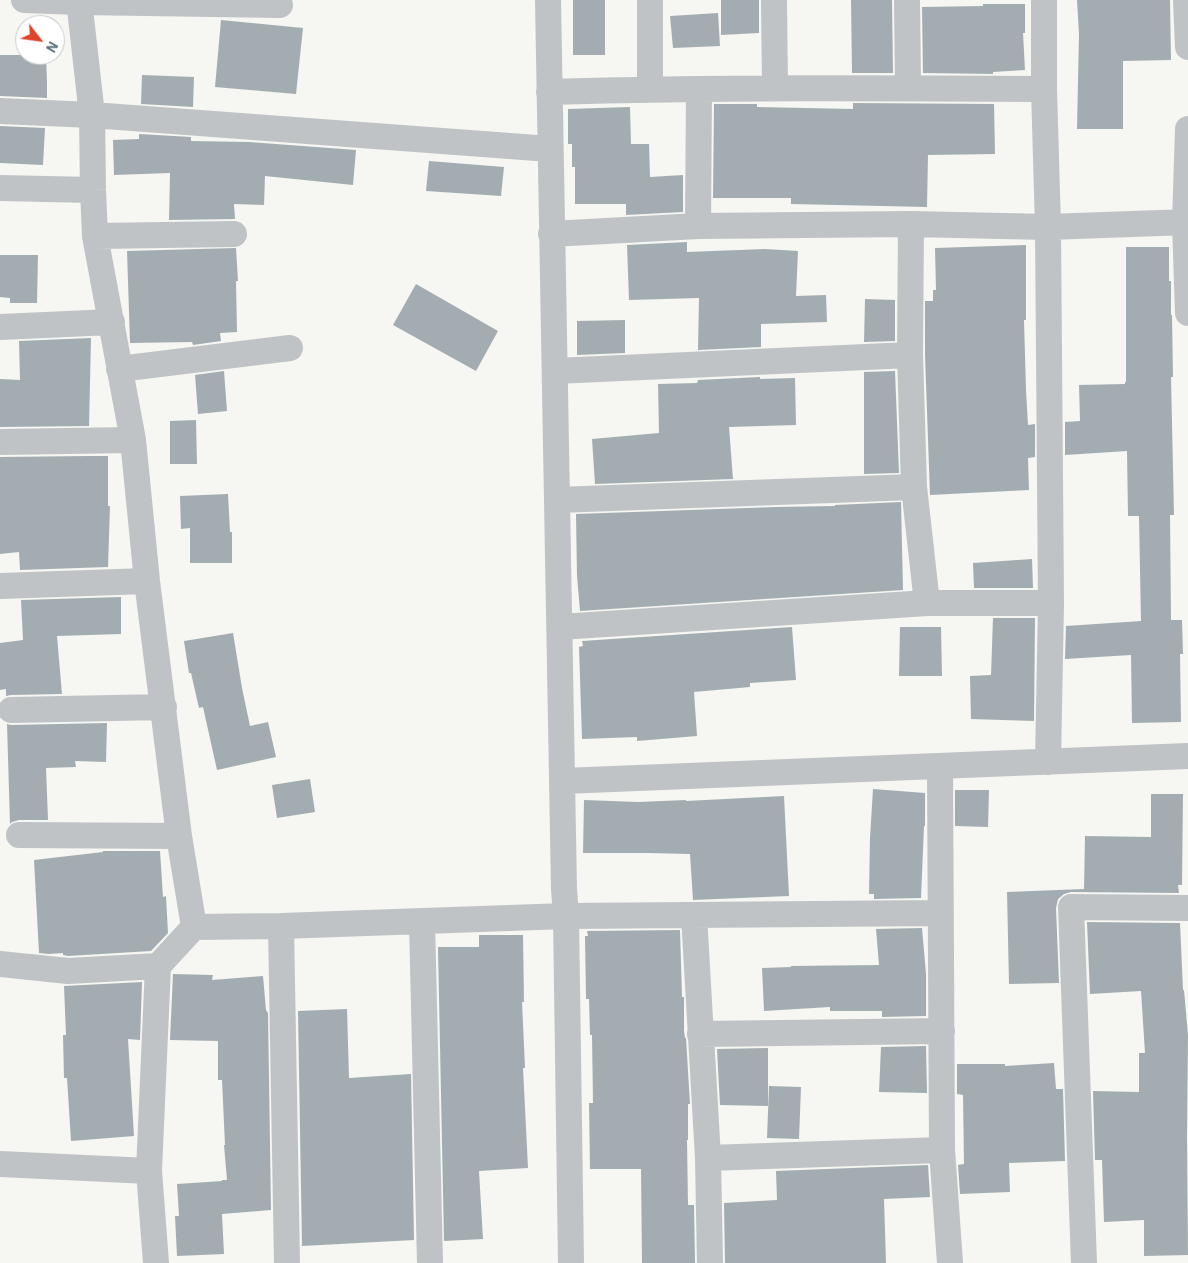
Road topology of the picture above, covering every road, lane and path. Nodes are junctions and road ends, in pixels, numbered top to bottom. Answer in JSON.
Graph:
{"nodes":[{"id":1,"x":24,"y":0,"type":"edge"},
{"id":2,"x":548,"y":0,"type":"edge"},
{"id":3,"x":650,"y":0,"type":"edge"},
{"id":4,"x":774,"y":0,"type":"edge"},
{"id":5,"x":907,"y":0,"type":"edge"},
{"id":6,"x":1044,"y":0,"type":"edge"},
{"id":7,"x":1186,"y":0,"type":"edge"},
{"id":8,"x":79,"y":1,"type":"edge"},
{"id":9,"x":280,"y":5,"type":"dead end"},
{"id":10,"x":1188,"y":47,"type":"edge"},
{"id":11,"x":775,"y":88,"type":"junction"},
{"id":12,"x":908,"y":88,"type":"junction"},
{"id":13,"x":650,"y":89,"type":"junction"},
{"id":14,"x":700,"y":89,"type":"junction"},
{"id":15,"x":1044,"y":89,"type":"junction"},
{"id":16,"x":549,"y":92,"type":"junction"},
{"id":17,"x":0,"y":111,"type":"edge"},
{"id":18,"x":92,"y":115,"type":"junction"},
{"id":19,"x":1188,"y":128,"type":"edge"},
{"id":20,"x":550,"y":149,"type":"junction"},
{"id":21,"x":0,"y":188,"type":"edge"},
{"id":22,"x":93,"y":190,"type":"junction"},
{"id":23,"x":1187,"y":222,"type":"edge"},
{"id":24,"x":911,"y":224,"type":"junction"},
{"id":25,"x":698,"y":226,"type":"junction"},
{"id":26,"x":1048,"y":226,"type":"junction"},
{"id":27,"x":234,"y":234,"type":"dead end"},
{"id":28,"x":551,"y":234,"type":"junction"},
{"id":29,"x":95,"y":236,"type":"junction"},
{"id":30,"x":1188,"y":313,"type":"edge"},
{"id":31,"x":112,"y":322,"type":"junction"},
{"id":32,"x":0,"y":328,"type":"edge"},
{"id":33,"x":290,"y":348,"type":"dead end"},
{"id":34,"x":910,"y":355,"type":"junction"},
{"id":35,"x":119,"y":369,"type":"junction"},
{"id":36,"x":555,"y":371,"type":"junction"},
{"id":37,"x":133,"y":440,"type":"junction"},
{"id":38,"x":0,"y":442,"type":"edge"},
{"id":39,"x":914,"y":487,"type":"junction"},
{"id":40,"x":558,"y":500,"type":"junction"},
{"id":41,"x":147,"y":581,"type":"junction"},
{"id":42,"x":0,"y":586,"type":"edge"},
{"id":43,"x":927,"y":603,"type":"junction"},
{"id":44,"x":1051,"y":603,"type":"junction"},
{"id":45,"x":560,"y":628,"type":"junction"},
{"id":46,"x":164,"y":707,"type":"junction"},
{"id":47,"x":11,"y":710,"type":"dead end"},
{"id":48,"x":1188,"y":756,"type":"edge"},
{"id":49,"x":1048,"y":762,"type":"junction"},
{"id":50,"x":940,"y":766,"type":"junction"},
{"id":51,"x":563,"y":781,"type":"junction"},
{"id":52,"x":19,"y":834,"type":"dead end"},
{"id":53,"x":179,"y":836,"type":"junction"},
{"id":54,"x":1188,"y":908,"type":"edge"},
{"id":55,"x":940,"y":913,"type":"junction"},
{"id":56,"x":694,"y":915,"type":"junction"},
{"id":57,"x":566,"y":916,"type":"junction"},
{"id":58,"x":422,"y":921,"type":"junction"},
{"id":59,"x":282,"y":926,"type":"junction"},
{"id":60,"x":194,"y":927,"type":"junction"},
{"id":61,"x":0,"y":964,"type":"edge"},
{"id":62,"x":158,"y":966,"type":"junction"},
{"id":63,"x":942,"y":1031,"type":"junction"},
{"id":64,"x":700,"y":1034,"type":"junction"},
{"id":65,"x":942,"y":1150,"type":"junction"},
{"id":66,"x":708,"y":1158,"type":"junction"},
{"id":67,"x":0,"y":1164,"type":"edge"},
{"id":68,"x":149,"y":1171,"type":"junction"},
{"id":69,"x":156,"y":1263,"type":"edge"},
{"id":70,"x":287,"y":1263,"type":"edge"},
{"id":71,"x":430,"y":1263,"type":"edge"},
{"id":72,"x":571,"y":1263,"type":"edge"},
{"id":73,"x":710,"y":1263,"type":"edge"},
{"id":74,"x":950,"y":1263,"type":"edge"},
{"id":75,"x":1084,"y":1263,"type":"edge"}],
"edges":[{"from":1,"to":8,"type":"street"},
{"from":2,"to":16,"type":"street"},
{"from":3,"to":13,"type":"street"},
{"from":4,"to":11,"type":"street"},
{"from":5,"to":12,"type":"street"},
{"from":6,"to":15,"type":"street"},
{"from":7,"to":10,"type":"street"},
{"from":8,"to":9,"type":"street"},
{"from":8,"to":18,"type":"street"},
{"from":11,"to":12,"type":"street"},
{"from":11,"to":14,"type":"street"},
{"from":12,"to":15,"type":"street"},
{"from":13,"to":14,"type":"street"},
{"from":13,"to":16,"type":"street"},
{"from":14,"to":25,"type":"street"},
{"from":15,"to":26,"type":"street"},
{"from":16,"to":20,"type":"street"},
{"from":17,"to":18,"type":"street"},
{"from":18,"to":20,"type":"street"},
{"from":18,"to":22,"type":"street"},
{"from":19,"to":23,"type":"street"},
{"from":20,"to":28,"type":"street"},
{"from":21,"to":22,"type":"street"},
{"from":22,"to":29,"type":"street"},
{"from":23,"to":26,"type":"street"},
{"from":23,"to":30,"type":"street"},
{"from":24,"to":25,"type":"street"},
{"from":24,"to":26,"type":"street"},
{"from":24,"to":34,"type":"street"},
{"from":25,"to":28,"type":"street"},
{"from":26,"to":44,"type":"street"},
{"from":27,"to":29,"type":"street"},
{"from":28,"to":36,"type":"street"},
{"from":29,"to":31,"type":"street"},
{"from":31,"to":32,"type":"street"},
{"from":31,"to":35,"type":"street"},
{"from":33,"to":35,"type":"street"},
{"from":34,"to":36,"type":"street"},
{"from":34,"to":39,"type":"street"},
{"from":35,"to":37,"type":"street"},
{"from":36,"to":40,"type":"street"},
{"from":37,"to":38,"type":"street"},
{"from":37,"to":41,"type":"street"},
{"from":39,"to":40,"type":"street"},
{"from":39,"to":43,"type":"street"},
{"from":40,"to":45,"type":"street"},
{"from":41,"to":42,"type":"street"},
{"from":41,"to":46,"type":"street"},
{"from":43,"to":44,"type":"street"},
{"from":43,"to":45,"type":"street"},
{"from":44,"to":49,"type":"street"},
{"from":45,"to":51,"type":"street"},
{"from":46,"to":47,"type":"street"},
{"from":46,"to":53,"type":"street"},
{"from":48,"to":49,"type":"street"},
{"from":49,"to":50,"type":"street"},
{"from":50,"to":51,"type":"street"},
{"from":50,"to":55,"type":"street"},
{"from":51,"to":57,"type":"street"},
{"from":52,"to":53,"type":"street"},
{"from":53,"to":60,"type":"street"},
{"from":54,"to":75,"type":"street"},
{"from":55,"to":56,"type":"street"},
{"from":55,"to":63,"type":"street"},
{"from":56,"to":57,"type":"street"},
{"from":56,"to":64,"type":"street"},
{"from":57,"to":58,"type":"street"},
{"from":57,"to":72,"type":"street"},
{"from":58,"to":59,"type":"street"},
{"from":58,"to":71,"type":"street"},
{"from":59,"to":60,"type":"street"},
{"from":59,"to":70,"type":"street"},
{"from":60,"to":62,"type":"street"},
{"from":61,"to":62,"type":"street"},
{"from":62,"to":68,"type":"street"},
{"from":63,"to":64,"type":"street"},
{"from":63,"to":65,"type":"street"},
{"from":64,"to":66,"type":"street"},
{"from":65,"to":66,"type":"street"},
{"from":65,"to":74,"type":"street"},
{"from":66,"to":73,"type":"street"},
{"from":67,"to":68,"type":"street"},
{"from":68,"to":69,"type":"street"}]}
